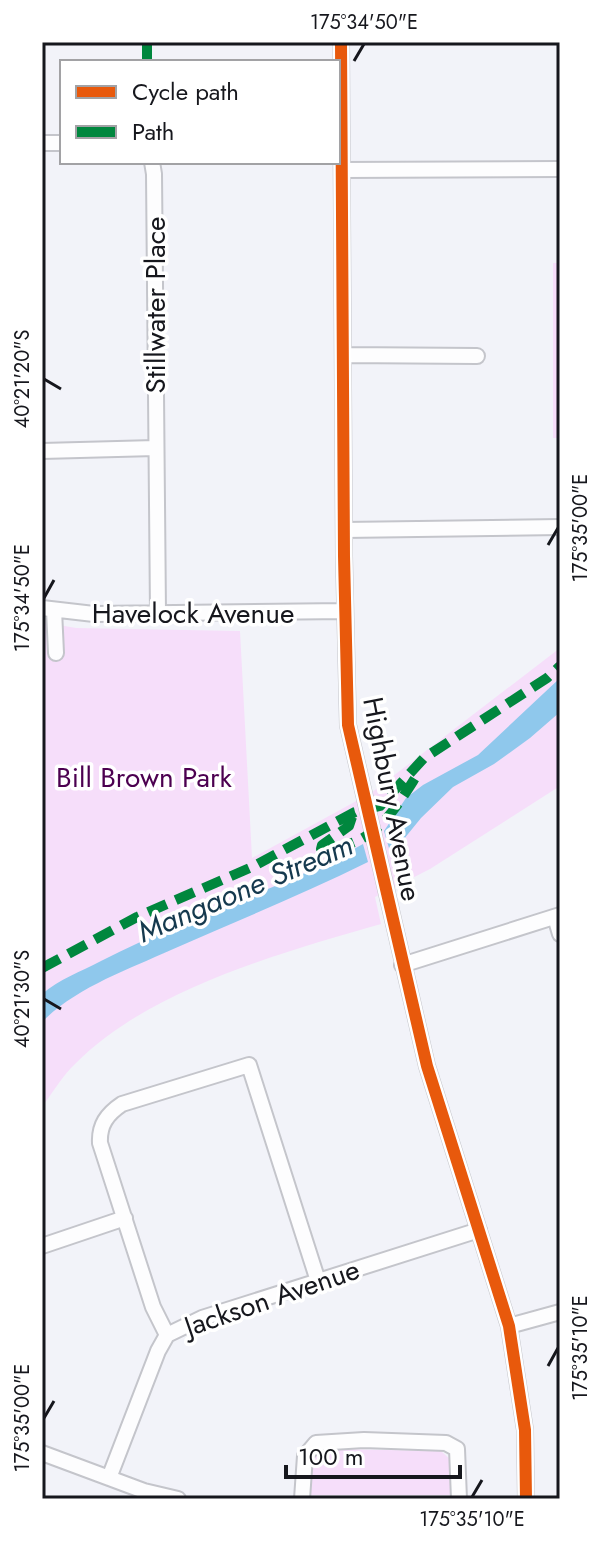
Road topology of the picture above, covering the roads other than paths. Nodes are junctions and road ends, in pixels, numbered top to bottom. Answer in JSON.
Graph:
{"nodes":[{"id":1,"x":341,"y":42,"type":"edge"},
{"id":2,"x":152,"y":164,"type":"edge"},
{"id":3,"x":560,"y":169,"type":"edge"},
{"id":4,"x":342,"y":170,"type":"junction"},
{"id":5,"x":344,"y":355,"type":"junction"},
{"id":6,"x":477,"y":356,"type":"dead end"},
{"id":7,"x":155,"y":448,"type":"junction"},
{"id":8,"x":42,"y":451,"type":"edge"},
{"id":9,"x":560,"y":527,"type":"edge"},
{"id":10,"x":344,"y":530,"type":"junction"},
{"id":11,"x":48,"y":609,"type":"edge"},
{"id":12,"x":345,"y":611,"type":"junction"},
{"id":13,"x":158,"y":613,"type":"junction"},
{"id":14,"x":56,"y":653,"type":"dead end"},
{"id":15,"x":557,"y":916,"type":"edge"},
{"id":16,"x":560,"y":934,"type":"edge"},
{"id":17,"x":402,"y":965,"type":"junction"},
{"id":18,"x":125,"y":1218,"type":"junction"},
{"id":19,"x":479,"y":1230,"type":"junction"},
{"id":20,"x":42,"y":1246,"type":"edge"},
{"id":21,"x":318,"y":1281,"type":"junction"},
{"id":22,"x":560,"y":1312,"type":"edge"},
{"id":23,"x":509,"y":1326,"type":"junction"},
{"id":24,"x":167,"y":1335,"type":"junction"},
{"id":25,"x":42,"y":1453,"type":"edge"},
{"id":26,"x":109,"y":1478,"type":"junction"},
{"id":27,"x":178,"y":1499,"type":"edge"},
{"id":28,"x":302,"y":1499,"type":"edge"},
{"id":29,"x":459,"y":1499,"type":"edge"},
{"id":30,"x":526,"y":1499,"type":"edge"}],
"edges":[{"from":1,"to":4,"type":"street","name":"Highbury Avenue"},
{"from":2,"to":7,"type":"street","name":"Stillwater Place"},
{"from":3,"to":4,"type":"street"},
{"from":4,"to":5,"type":"street","name":"Highbury Avenue"},
{"from":5,"to":6,"type":"street"},
{"from":5,"to":10,"type":"street","name":"Highbury Avenue"},
{"from":7,"to":8,"type":"street"},
{"from":7,"to":13,"type":"street","name":"Stillwater Place"},
{"from":9,"to":10,"type":"street"},
{"from":10,"to":12,"type":"street","name":"Highbury Avenue"},
{"from":11,"to":13,"type":"street","name":"Havelock Avenue"},
{"from":11,"to":14,"type":"street"},
{"from":12,"to":13,"type":"street","name":"Havelock Avenue"},
{"from":12,"to":17,"type":"street","name":"Highbury Avenue"},
{"from":15,"to":16,"type":"street"},
{"from":15,"to":17,"type":"street"},
{"from":17,"to":19,"type":"street","name":"Highbury Avenue"},
{"from":18,"to":20,"type":"street"},
{"from":18,"to":21,"type":"street"},
{"from":18,"to":24,"type":"street"},
{"from":19,"to":21,"type":"street","name":"Jackson Avenue"},
{"from":19,"to":23,"type":"street","name":"Highbury Avenue"},
{"from":21,"to":24,"type":"street","name":"Jackson Avenue"},
{"from":22,"to":23,"type":"street"},
{"from":23,"to":30,"type":"street","name":"Highbury Avenue"},
{"from":24,"to":26,"type":"street","name":"Jackson Avenue"},
{"from":25,"to":26,"type":"street"},
{"from":26,"to":27,"type":"street"},
{"from":28,"to":29,"type":"street"}]}
